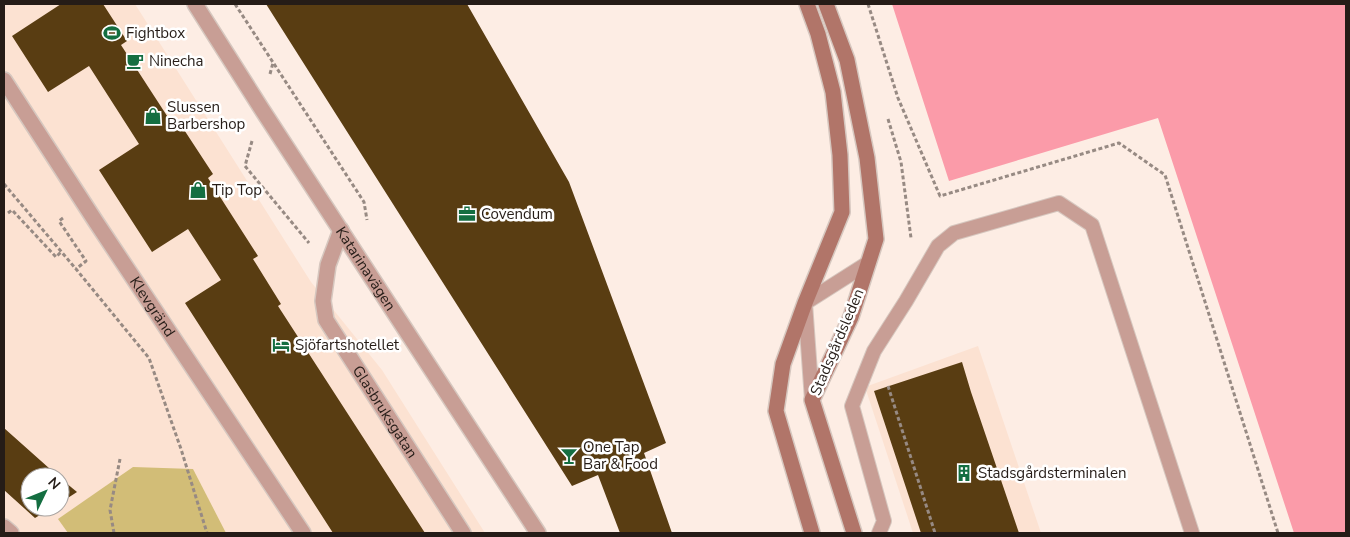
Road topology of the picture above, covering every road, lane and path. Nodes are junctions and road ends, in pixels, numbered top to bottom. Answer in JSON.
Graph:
{"nodes":[{"id":1,"x":194,"y":4,"type":"edge"},
{"id":2,"x":235,"y":4,"type":"edge"},
{"id":3,"x":807,"y":4,"type":"edge"},
{"id":4,"x":826,"y":4,"type":"edge"},
{"id":5,"x":868,"y":4,"type":"edge"},
{"id":6,"x":4,"y":80,"type":"edge"},
{"id":7,"x":4,"y":184,"type":"edge"},
{"id":8,"x":8,"y":213,"type":"dead end"},
{"id":9,"x":59,"y":221,"type":"dead end"},
{"id":10,"x":367,"y":222,"type":"dead end"},
{"id":11,"x":341,"y":230,"type":"junction"},
{"id":12,"x":61,"y":252,"type":"junction"},
{"id":13,"x":868,"y":263,"type":"junction"},
{"id":14,"x":76,"y":269,"type":"junction"},
{"id":15,"x":805,"y":303,"type":"junction"},
{"id":16,"x":888,"y":386,"type":"dead end"},
{"id":17,"x":812,"y":400,"type":"junction"},
{"id":18,"x":120,"y":459,"type":"dead end"},
{"id":19,"x":4,"y":527,"type":"edge"},
{"id":20,"x":11,"y":533,"type":"edge"},
{"id":21,"x":114,"y":533,"type":"edge"},
{"id":22,"x":207,"y":533,"type":"edge"},
{"id":23,"x":303,"y":533,"type":"edge"},
{"id":24,"x":463,"y":533,"type":"edge"},
{"id":25,"x":538,"y":533,"type":"edge"},
{"id":26,"x":812,"y":533,"type":"edge"},
{"id":27,"x":854,"y":533,"type":"edge"},
{"id":28,"x":879,"y":533,"type":"edge"},
{"id":29,"x":935,"y":533,"type":"edge"},
{"id":30,"x":1192,"y":533,"type":"edge"},
{"id":31,"x":1278,"y":533,"type":"edge"}],
"edges":[{"from":1,"to":11,"type":"street","name":"Katarinavägen"},
{"from":2,"to":10,"type":"path"},
{"from":3,"to":15,"type":"main road"},
{"from":4,"to":13,"type":"main road","name":"Stadsgårdsleden"},
{"from":5,"to":31,"type":"path"},
{"from":6,"to":23,"type":"street","name":"Klevgränd"},
{"from":7,"to":12,"type":"path"},
{"from":8,"to":12,"type":"path"},
{"from":9,"to":14,"type":"path"},
{"from":11,"to":24,"type":"street","name":"Glasbruksgatan"},
{"from":11,"to":25,"type":"street","name":"Katarinavägen"},
{"from":12,"to":14,"type":"path"},
{"from":13,"to":15,"type":"lane"},
{"from":13,"to":17,"type":"main road","name":"Stadsgårdsleden"},
{"from":14,"to":22,"type":"path"},
{"from":15,"to":17,"type":"lane"},
{"from":15,"to":26,"type":"main road"},
{"from":16,"to":29,"type":"path"},
{"from":17,"to":27,"type":"main road","name":"Stadsgårdsleden"},
{"from":18,"to":21,"type":"path"},
{"from":19,"to":20,"type":"street"},
{"from":28,"to":30,"type":"lane"}]}
